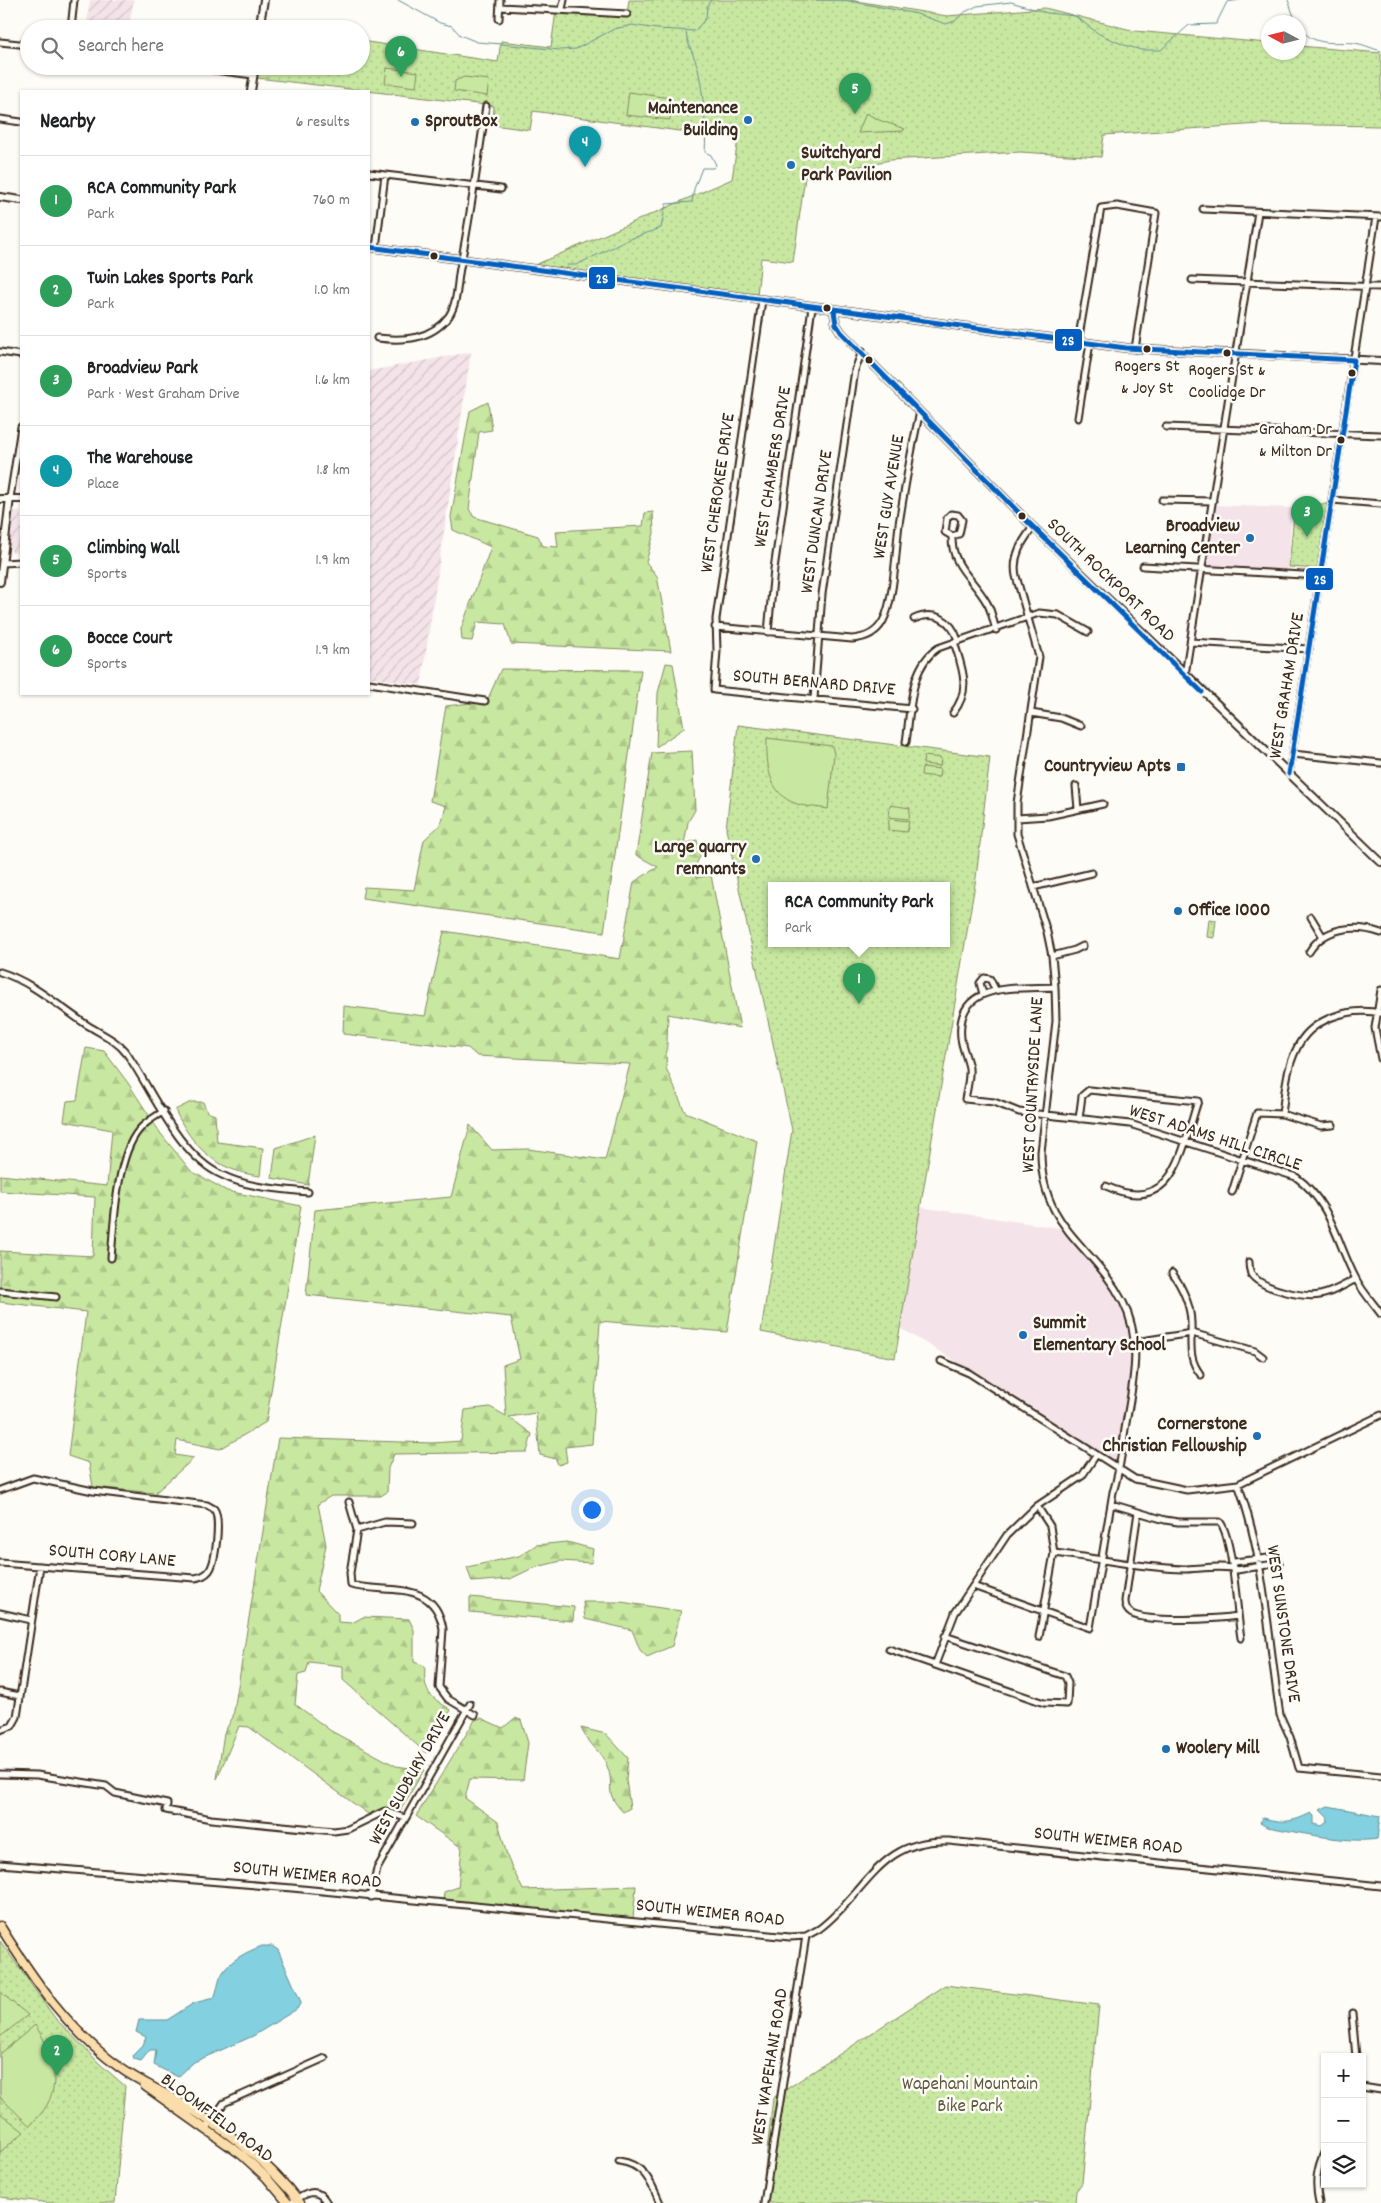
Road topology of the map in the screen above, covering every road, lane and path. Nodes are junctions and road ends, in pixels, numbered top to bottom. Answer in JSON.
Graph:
{"nodes":[{"id":1,"x":74,"y":0,"type":"edge"},
{"id":2,"x":264,"y":0,"type":"edge"},
{"id":3,"x":500,"y":0,"type":"edge"},
{"id":4,"x":564,"y":0,"type":"edge"},
{"id":5,"x":500,"y":7,"type":"junction"},
{"id":6,"x":562,"y":9,"type":"junction"},
{"id":7,"x":627,"y":14,"type":"dead end"},
{"id":8,"x":499,"y":19,"type":"dead end"},
{"id":9,"x":72,"y":20,"type":"edge"},
{"id":10,"x":261,"y":20,"type":"edge"},
{"id":11,"x":0,"y":42,"type":"edge"},
{"id":12,"x":20,"y":44,"type":"edge"},
{"id":13,"x":253,"y":75,"type":"edge"},
{"id":14,"x":251,"y":90,"type":"edge"},
{"id":15,"x":486,"y":106,"type":"dead end"},
{"id":16,"x":0,"y":119,"type":"edge"},
{"id":17,"x":20,"y":122,"type":"edge"},
{"id":18,"x":370,"y":173,"type":"edge"},
{"id":19,"x":385,"y":175,"type":"junction"},
{"id":20,"x":474,"y":187,"type":"junction"},
{"id":21,"x":501,"y":189,"type":"dead end"},
{"id":22,"x":0,"y":197,"type":"edge"},
{"id":23,"x":20,"y":200,"type":"edge"},
{"id":24,"x":1203,"y":209,"type":"dead end"},
{"id":25,"x":1258,"y":212,"type":"junction"},
{"id":26,"x":1379,"y":217,"type":"edge"},
{"id":27,"x":372,"y":248,"type":"edge"},
{"id":28,"x":462,"y":260,"type":"junction"},
{"id":29,"x":1192,"y":280,"type":"dead end"},
{"id":30,"x":1246,"y":282,"type":"junction"},
{"id":31,"x":1366,"y":286,"type":"junction"},
{"id":32,"x":1381,"y":287,"type":"edge"},
{"id":33,"x":762,"y":300,"type":"junction"},
{"id":34,"x":812,"y":308,"type":"junction"},
{"id":35,"x":834,"y":311,"type":"junction"},
{"id":36,"x":377,"y":338,"type":"dead end"},
{"id":37,"x":1078,"y":342,"type":"junction"},
{"id":38,"x":1090,"y":343,"type":"junction"},
{"id":39,"x":1135,"y":349,"type":"junction"},
{"id":40,"x":862,"y":351,"type":"junction"},
{"id":41,"x":0,"y":352,"type":"edge"},
{"id":42,"x":20,"y":355,"type":"edge"},
{"id":43,"x":1235,"y":355,"type":"junction"},
{"id":44,"x":1354,"y":360,"type":"junction"},
{"id":45,"x":1381,"y":361,"type":"edge"},
{"id":46,"x":921,"y":411,"type":"junction"},
{"id":47,"x":1078,"y":418,"type":"dead end"},
{"id":48,"x":1166,"y":427,"type":"dead end"},
{"id":49,"x":1224,"y":430,"type":"junction"},
{"id":50,"x":20,"y":433,"type":"edge"},
{"id":51,"x":1343,"y":434,"type":"junction"},
{"id":52,"x":1381,"y":435,"type":"edge"},
{"id":53,"x":10,"y":498,"type":"junction"},
{"id":54,"x":0,"y":499,"type":"edge"},
{"id":55,"x":20,"y":499,"type":"edge"},
{"id":56,"x":1162,"y":500,"type":"dead end"},
{"id":57,"x":1332,"y":500,"type":"junction"},
{"id":58,"x":1213,"y":501,"type":"junction"},
{"id":59,"x":1381,"y":504,"type":"edge"},
{"id":60,"x":1032,"y":526,"type":"junction"},
{"id":61,"x":952,"y":536,"type":"junction"},
{"id":62,"x":2,"y":562,"type":"junction"},
{"id":63,"x":20,"y":562,"type":"edge"},
{"id":64,"x":1143,"y":566,"type":"dead end"},
{"id":65,"x":1202,"y":571,"type":"junction"},
{"id":66,"x":1320,"y":576,"type":"junction"},
{"id":67,"x":0,"y":582,"type":"edge"},
{"id":68,"x":1028,"y":618,"type":"junction"},
{"id":69,"x":914,"y":619,"type":"dead end"},
{"id":70,"x":715,"y":627,"type":"junction"},
{"id":71,"x":996,"y":630,"type":"junction"},
{"id":72,"x":768,"y":632,"type":"junction"},
{"id":73,"x":1088,"y":632,"type":"dead end"},
{"id":74,"x":818,"y":636,"type":"junction"},
{"id":75,"x":956,"y":641,"type":"junction"},
{"id":76,"x":1191,"y":642,"type":"junction"},
{"id":77,"x":1308,"y":649,"type":"junction"},
{"id":78,"x":1185,"y":675,"type":"junction"},
{"id":79,"x":370,"y":683,"type":"edge"},
{"id":80,"x":714,"y":690,"type":"joint"},
{"id":81,"x":814,"y":699,"type":"junction"},
{"id":82,"x":485,"y":701,"type":"dead end"},
{"id":83,"x":912,"y":709,"type":"junction"},
{"id":84,"x":953,"y":713,"type":"dead end"},
{"id":85,"x":1031,"y":713,"type":"junction"},
{"id":86,"x":1081,"y":726,"type":"dead end"},
{"id":87,"x":906,"y":742,"type":"dead end"},
{"id":88,"x":1292,"y":754,"type":"junction"},
{"id":89,"x":1381,"y":763,"type":"edge"},
{"id":90,"x":1289,"y":774,"type":"junction"},
{"id":91,"x":1076,"y":786,"type":"dead end"},
{"id":92,"x":1103,"y":804,"type":"dead end"},
{"id":93,"x":1078,"y":810,"type":"junction"},
{"id":94,"x":1017,"y":818,"type":"junction"},
{"id":95,"x":1381,"y":862,"type":"edge"},
{"id":96,"x":1092,"y":873,"type":"dead end"},
{"id":97,"x":1033,"y":886,"type":"junction"},
{"id":98,"x":1311,"y":917,"type":"dead end"},
{"id":99,"x":1381,"y":933,"type":"edge"},
{"id":100,"x":1323,"y":936,"type":"junction"},
{"id":101,"x":1083,"y":946,"type":"dead end"},
{"id":102,"x":1309,"y":952,"type":"dead end"},
{"id":103,"x":1052,"y":956,"type":"junction"},
{"id":104,"x":0,"y":972,"type":"edge"},
{"id":105,"x":1055,"y":987,"type":"junction"},
{"id":106,"x":995,"y":989,"type":"junction"},
{"id":107,"x":1381,"y":990,"type":"edge"},
{"id":108,"x":983,"y":994,"type":"junction"},
{"id":109,"x":1379,"y":1013,"type":"edge"},
{"id":110,"x":1381,"y":1059,"type":"edge"},
{"id":111,"x":164,"y":1111,"type":"junction"},
{"id":112,"x":1282,"y":1114,"type":"junction"},
{"id":113,"x":1045,"y":1115,"type":"junction"},
{"id":114,"x":1079,"y":1119,"type":"junction"},
{"id":115,"x":1333,"y":1125,"type":"dead end"},
{"id":116,"x":1185,"y":1141,"type":"junction"},
{"id":117,"x":1242,"y":1160,"type":"junction"},
{"id":118,"x":1106,"y":1186,"type":"dead end"},
{"id":119,"x":308,"y":1192,"type":"dead end"},
{"id":120,"x":1232,"y":1192,"type":"dead end"},
{"id":121,"x":111,"y":1258,"type":"dead end"},
{"id":122,"x":1249,"y":1262,"type":"dead end"},
{"id":123,"x":1172,"y":1273,"type":"dead end"},
{"id":124,"x":1356,"y":1279,"type":"junction"},
{"id":125,"x":0,"y":1291,"type":"edge"},
{"id":126,"x":56,"y":1297,"type":"dead end"},
{"id":127,"x":1380,"y":1311,"type":"edge"},
{"id":128,"x":1192,"y":1333,"type":"junction"},
{"id":129,"x":1135,"y":1342,"type":"junction"},
{"id":130,"x":1263,"y":1357,"type":"dead end"},
{"id":131,"x":941,"y":1361,"type":"dead end"},
{"id":132,"x":1201,"y":1375,"type":"dead end"},
{"id":133,"x":1381,"y":1415,"type":"edge"},
{"id":134,"x":1096,"y":1455,"type":"junction"},
{"id":135,"x":1120,"y":1471,"type":"junction"},
{"id":136,"x":1238,"y":1484,"type":"junction"},
{"id":137,"x":0,"y":1490,"type":"edge"},
{"id":138,"x":349,"y":1502,"type":"dead end"},
{"id":139,"x":1111,"y":1504,"type":"junction"},
{"id":140,"x":1037,"y":1506,"type":"junction"},
{"id":141,"x":1138,"y":1512,"type":"junction"},
{"id":142,"x":414,"y":1523,"type":"dead end"},
{"id":143,"x":357,"y":1530,"type":"junction"},
{"id":144,"x":1054,"y":1553,"type":"junction"},
{"id":145,"x":1103,"y":1559,"type":"junction"},
{"id":146,"x":1258,"y":1560,"type":"junction"},
{"id":147,"x":0,"y":1563,"type":"edge"},
{"id":148,"x":1131,"y":1563,"type":"junction"},
{"id":149,"x":40,"y":1566,"type":"junction"},
{"id":150,"x":1260,"y":1566,"type":"junction"},
{"id":151,"x":1231,"y":1567,"type":"junction"},
{"id":152,"x":972,"y":1586,"type":"junction"},
{"id":153,"x":0,"y":1613,"type":"edge"},
{"id":154,"x":1044,"y":1613,"type":"junction"},
{"id":155,"x":1238,"y":1616,"type":"junction"},
{"id":156,"x":31,"y":1620,"type":"junction"},
{"id":157,"x":945,"y":1636,"type":"junction"},
{"id":158,"x":1039,"y":1637,"type":"dead end"},
{"id":159,"x":1241,"y":1638,"type":"dead end"},
{"id":160,"x":889,"y":1648,"type":"dead end"},
{"id":161,"x":934,"y":1665,"type":"junction"},
{"id":162,"x":0,"y":1692,"type":"edge"},
{"id":163,"x":20,"y":1696,"type":"junction"},
{"id":164,"x":470,"y":1704,"type":"dead end"},
{"id":165,"x":466,"y":1710,"type":"junction"},
{"id":166,"x":476,"y":1715,"type":"dead end"},
{"id":167,"x":0,"y":1730,"type":"edge"},
{"id":168,"x":0,"y":1774,"type":"edge"},
{"id":169,"x":1381,"y":1776,"type":"edge"},
{"id":170,"x":405,"y":1818,"type":"junction"},
{"id":171,"x":0,"y":1864,"type":"edge"},
{"id":172,"x":1381,"y":1886,"type":"edge"},
{"id":173,"x":371,"y":1897,"type":"junction"},
{"id":174,"x":0,"y":1926,"type":"edge"},
{"id":175,"x":806,"y":1936,"type":"junction"},
{"id":176,"x":1352,"y":2014,"type":"dead end"},
{"id":177,"x":1356,"y":2053,"type":"edge"},
{"id":178,"x":325,"y":2058,"type":"dead end"},
{"id":179,"x":144,"y":2084,"type":"junction"},
{"id":180,"x":1366,"y":2088,"type":"edge"},
{"id":181,"x":1381,"y":2090,"type":"edge"},
{"id":182,"x":210,"y":2122,"type":"junction"},
{"id":183,"x":205,"y":2129,"type":"junction"},
{"id":184,"x":1321,"y":2159,"type":"edge"},
{"id":185,"x":619,"y":2161,"type":"dead end"},
{"id":186,"x":294,"y":2202,"type":"edge"},
{"id":187,"x":327,"y":2203,"type":"edge"},
{"id":188,"x":660,"y":2203,"type":"edge"},
{"id":189,"x":764,"y":2203,"type":"edge"},
{"id":190,"x":1319,"y":2203,"type":"edge"}],
"edges":[{"from":1,"to":9,"type":"street"},
{"from":2,"to":10,"type":"street"},
{"from":3,"to":5,"type":"street"},
{"from":4,"to":6,"type":"street"},
{"from":5,"to":6,"type":"street"},
{"from":5,"to":8,"type":"street"},
{"from":6,"to":7,"type":"street"},
{"from":11,"to":12,"type":"street"},
{"from":13,"to":14,"type":"street"},
{"from":15,"to":20,"type":"street"},
{"from":16,"to":17,"type":"street"},
{"from":18,"to":19,"type":"street"},
{"from":19,"to":20,"type":"street"},
{"from":19,"to":27,"type":"street"},
{"from":20,"to":21,"type":"street"},
{"from":20,"to":28,"type":"street"},
{"from":22,"to":23,"type":"street"},
{"from":24,"to":25,"type":"street"},
{"from":25,"to":26,"type":"street"},
{"from":25,"to":30,"type":"street"},
{"from":26,"to":31,"type":"street","name":"WEST GRAHAM DRIVE"},
{"from":27,"to":28,"type":"street"},
{"from":28,"to":33,"type":"street"},
{"from":28,"to":36,"type":"street"},
{"from":29,"to":30,"type":"street"},
{"from":30,"to":31,"type":"street"},
{"from":30,"to":43,"type":"street"},
{"from":31,"to":32,"type":"street"},
{"from":31,"to":44,"type":"street","name":"WEST GRAHAM DRIVE"},
{"from":33,"to":34,"type":"street"},
{"from":33,"to":70,"type":"street","name":"WEST CHEROKEE DRIVE"},
{"from":34,"to":35,"type":"street"},
{"from":34,"to":72,"type":"street","name":"WEST CHAMBERS DRIVE"},
{"from":35,"to":37,"type":"street"},
{"from":35,"to":40,"type":"street","name":"SOUTH ROCKPORT ROAD"},
{"from":37,"to":38,"type":"street"},
{"from":37,"to":39,"type":"street"},
{"from":38,"to":39,"type":"street"},
{"from":38,"to":47,"type":"street"},
{"from":39,"to":43,"type":"street"},
{"from":40,"to":46,"type":"street","name":"SOUTH ROCKPORT ROAD"},
{"from":40,"to":74,"type":"street","name":"WEST DUNCAN DRIVE"},
{"from":41,"to":42,"type":"street"},
{"from":43,"to":44,"type":"street"},
{"from":43,"to":49,"type":"street"},
{"from":44,"to":45,"type":"street"},
{"from":44,"to":51,"type":"street","name":"WEST GRAHAM DRIVE"},
{"from":46,"to":60,"type":"street","name":"SOUTH ROCKPORT ROAD"},
{"from":46,"to":74,"type":"street","name":"WEST GUY AVENUE"},
{"from":48,"to":49,"type":"street"},
{"from":49,"to":51,"type":"street"},
{"from":49,"to":58,"type":"street"},
{"from":50,"to":53,"type":"street"},
{"from":51,"to":52,"type":"street"},
{"from":51,"to":57,"type":"street","name":"WEST GRAHAM DRIVE"},
{"from":53,"to":54,"type":"street"},
{"from":53,"to":55,"type":"street"},
{"from":53,"to":62,"type":"street"},
{"from":56,"to":58,"type":"street"},
{"from":57,"to":59,"type":"street"},
{"from":57,"to":66,"type":"street","name":"WEST GRAHAM DRIVE"},
{"from":58,"to":65,"type":"street"},
{"from":60,"to":68,"type":"street","name":"WEST COUNTRYSIDE LANE"},
{"from":60,"to":78,"type":"street","name":"SOUTH ROCKPORT ROAD"},
{"from":61,"to":61,"type":"street"},
{"from":61,"to":71,"type":"street"},
{"from":62,"to":63,"type":"street"},
{"from":62,"to":67,"type":"street"},
{"from":64,"to":65,"type":"street"},
{"from":65,"to":66,"type":"street"},
{"from":65,"to":76,"type":"street"},
{"from":66,"to":77,"type":"street","name":"WEST GRAHAM DRIVE"},
{"from":68,"to":71,"type":"street"},
{"from":68,"to":73,"type":"street"},
{"from":68,"to":85,"type":"street","name":"WEST COUNTRYSIDE LANE"},
{"from":69,"to":75,"type":"street"},
{"from":70,"to":72,"type":"street","name":"WEST GUY AVENUE"},
{"from":70,"to":80,"type":"street","name":"WEST CHEROKEE DRIVE"},
{"from":71,"to":75,"type":"street"},
{"from":72,"to":74,"type":"street","name":"WEST GUY AVENUE"},
{"from":74,"to":81,"type":"street","name":"WEST DUNCAN DRIVE"},
{"from":75,"to":83,"type":"street"},
{"from":75,"to":84,"type":"street"},
{"from":76,"to":77,"type":"street"},
{"from":76,"to":78,"type":"street"},
{"from":77,"to":88,"type":"street","name":"WEST GRAHAM DRIVE"},
{"from":78,"to":90,"type":"street","name":"SOUTH ROCKPORT ROAD"},
{"from":79,"to":82,"type":"street"},
{"from":80,"to":81,"type":"street","name":"SOUTH BERNARD DRIVE"},
{"from":81,"to":83,"type":"street","name":"SOUTH BERNARD DRIVE"},
{"from":83,"to":87,"type":"street"},
{"from":85,"to":86,"type":"street"},
{"from":85,"to":94,"type":"street","name":"WEST COUNTRYSIDE LANE"},
{"from":88,"to":89,"type":"street"},
{"from":88,"to":90,"type":"street","name":"WEST GRAHAM DRIVE"},
{"from":90,"to":95,"type":"street","name":"SOUTH ROCKPORT ROAD"},
{"from":91,"to":93,"type":"street"},
{"from":92,"to":93,"type":"street"},
{"from":93,"to":94,"type":"street"},
{"from":94,"to":97,"type":"street","name":"WEST COUNTRYSIDE LANE"},
{"from":96,"to":97,"type":"street"},
{"from":97,"to":103,"type":"street","name":"WEST COUNTRYSIDE LANE"},
{"from":98,"to":100,"type":"street"},
{"from":99,"to":100,"type":"street"},
{"from":100,"to":102,"type":"street"},
{"from":101,"to":103,"type":"street"},
{"from":103,"to":105,"type":"street","name":"WEST COUNTRYSIDE LANE"},
{"from":104,"to":111,"type":"street"},
{"from":105,"to":106,"type":"street"},
{"from":105,"to":113,"type":"street","name":"WEST COUNTRYSIDE LANE"},
{"from":106,"to":108,"type":"street"},
{"from":106,"to":108,"type":"street"},
{"from":107,"to":109,"type":"street"},
{"from":108,"to":113,"type":"street","name":"WEST ADAMS HILL CIRCLE"},
{"from":109,"to":110,"type":"street"},
{"from":109,"to":112,"type":"street"},
{"from":111,"to":119,"type":"street"},
{"from":111,"to":121,"type":"street"},
{"from":112,"to":115,"type":"street"},
{"from":112,"to":117,"type":"street"},
{"from":113,"to":114,"type":"street","name":"WEST ADAMS HILL CIRCLE"},
{"from":113,"to":129,"type":"street","name":"WEST COUNTRYSIDE LANE"},
{"from":114,"to":116,"type":"street","name":"WEST ADAMS HILL CIRCLE"},
{"from":114,"to":116,"type":"street"},
{"from":116,"to":117,"type":"street","name":"WEST ADAMS HILL CIRCLE"},
{"from":116,"to":118,"type":"street"},
{"from":117,"to":120,"type":"street"},
{"from":117,"to":124,"type":"street","name":"WEST ADAMS HILL CIRCLE"},
{"from":122,"to":124,"type":"street"},
{"from":123,"to":128,"type":"street"},
{"from":124,"to":127,"type":"street","name":"WEST ADAMS HILL CIRCLE"},
{"from":125,"to":126,"type":"street"},
{"from":128,"to":129,"type":"street"},
{"from":128,"to":130,"type":"street"},
{"from":128,"to":132,"type":"street"},
{"from":129,"to":135,"type":"street","name":"WEST COUNTRYSIDE LANE"},
{"from":131,"to":134,"type":"street"},
{"from":133,"to":136,"type":"street"},
{"from":134,"to":135,"type":"street"},
{"from":134,"to":140,"type":"street"},
{"from":135,"to":136,"type":"street"},
{"from":135,"to":139,"type":"street","name":"WEST COUNTRYSIDE LANE"},
{"from":136,"to":146,"type":"street","name":"WEST SUNSTONE DRIVE"},
{"from":137,"to":149,"type":"street","name":"SOUTH CORY LANE"},
{"from":138,"to":143,"type":"street"},
{"from":139,"to":141,"type":"street"},
{"from":139,"to":145,"type":"street","name":"WEST COUNTRYSIDE LANE"},
{"from":140,"to":144,"type":"street"},
{"from":140,"to":152,"type":"street"},
{"from":141,"to":148,"type":"street"},
{"from":141,"to":151,"type":"street"},
{"from":142,"to":143,"type":"street"},
{"from":143,"to":165,"type":"street"},
{"from":144,"to":145,"type":"street"},
{"from":144,"to":154,"type":"street"},
{"from":145,"to":148,"type":"street"},
{"from":145,"to":154,"type":"street","name":"WEST COUNTRYSIDE LANE"},
{"from":146,"to":150,"type":"street","name":"WEST SUNSTONE DRIVE"},
{"from":146,"to":150,"type":"street"},
{"from":146,"to":151,"type":"street"},
{"from":147,"to":149,"type":"street","name":"SOUTH CORY LANE"},
{"from":148,"to":151,"type":"street"},
{"from":148,"to":155,"type":"street"},
{"from":149,"to":156,"type":"street"},
{"from":150,"to":151,"type":"street"},
{"from":150,"to":169,"type":"street","name":"WEST SUNSTONE DRIVE"},
{"from":151,"to":155,"type":"street"},
{"from":152,"to":154,"type":"street"},
{"from":152,"to":157,"type":"street"},
{"from":153,"to":156,"type":"street"},
{"from":154,"to":158,"type":"street"},
{"from":155,"to":159,"type":"street"},
{"from":156,"to":163,"type":"street"},
{"from":157,"to":161,"type":"street"},
{"from":157,"to":161,"type":"street"},
{"from":160,"to":161,"type":"street"},
{"from":162,"to":163,"type":"street"},
{"from":163,"to":167,"type":"street"},
{"from":164,"to":165,"type":"street","name":"WEST SUDBURY DRIVE"},
{"from":165,"to":166,"type":"street"},
{"from":165,"to":170,"type":"street","name":"WEST SUDBURY DRIVE"},
{"from":168,"to":170,"type":"street"},
{"from":170,"to":173,"type":"street","name":"WEST SUDBURY DRIVE"},
{"from":171,"to":173,"type":"street","name":"SOUTH WEIMER ROAD"},
{"from":172,"to":175,"type":"street","name":"SOUTH WEIMER ROAD"},
{"from":173,"to":175,"type":"street","name":"SOUTH WEIMER ROAD"},
{"from":174,"to":179,"type":"main road","name":"BLOOMFIELD ROAD"},
{"from":175,"to":189,"type":"street","name":"WEST WAPEHANI ROAD"},
{"from":176,"to":177,"type":"street"},
{"from":178,"to":182,"type":"street"},
{"from":179,"to":182,"type":"main road","name":"BLOOMFIELD ROAD"},
{"from":179,"to":183,"type":"main road","name":"BLOOMFIELD ROAD"},
{"from":180,"to":181,"type":"street"},
{"from":182,"to":183,"type":"street"},
{"from":182,"to":186,"type":"main road","name":"BLOOMFIELD ROAD"},
{"from":183,"to":186,"type":"main road","name":"BLOOMFIELD ROAD"},
{"from":184,"to":190,"type":"street"},
{"from":185,"to":188,"type":"street"},
{"from":186,"to":187,"type":"street"}]}
